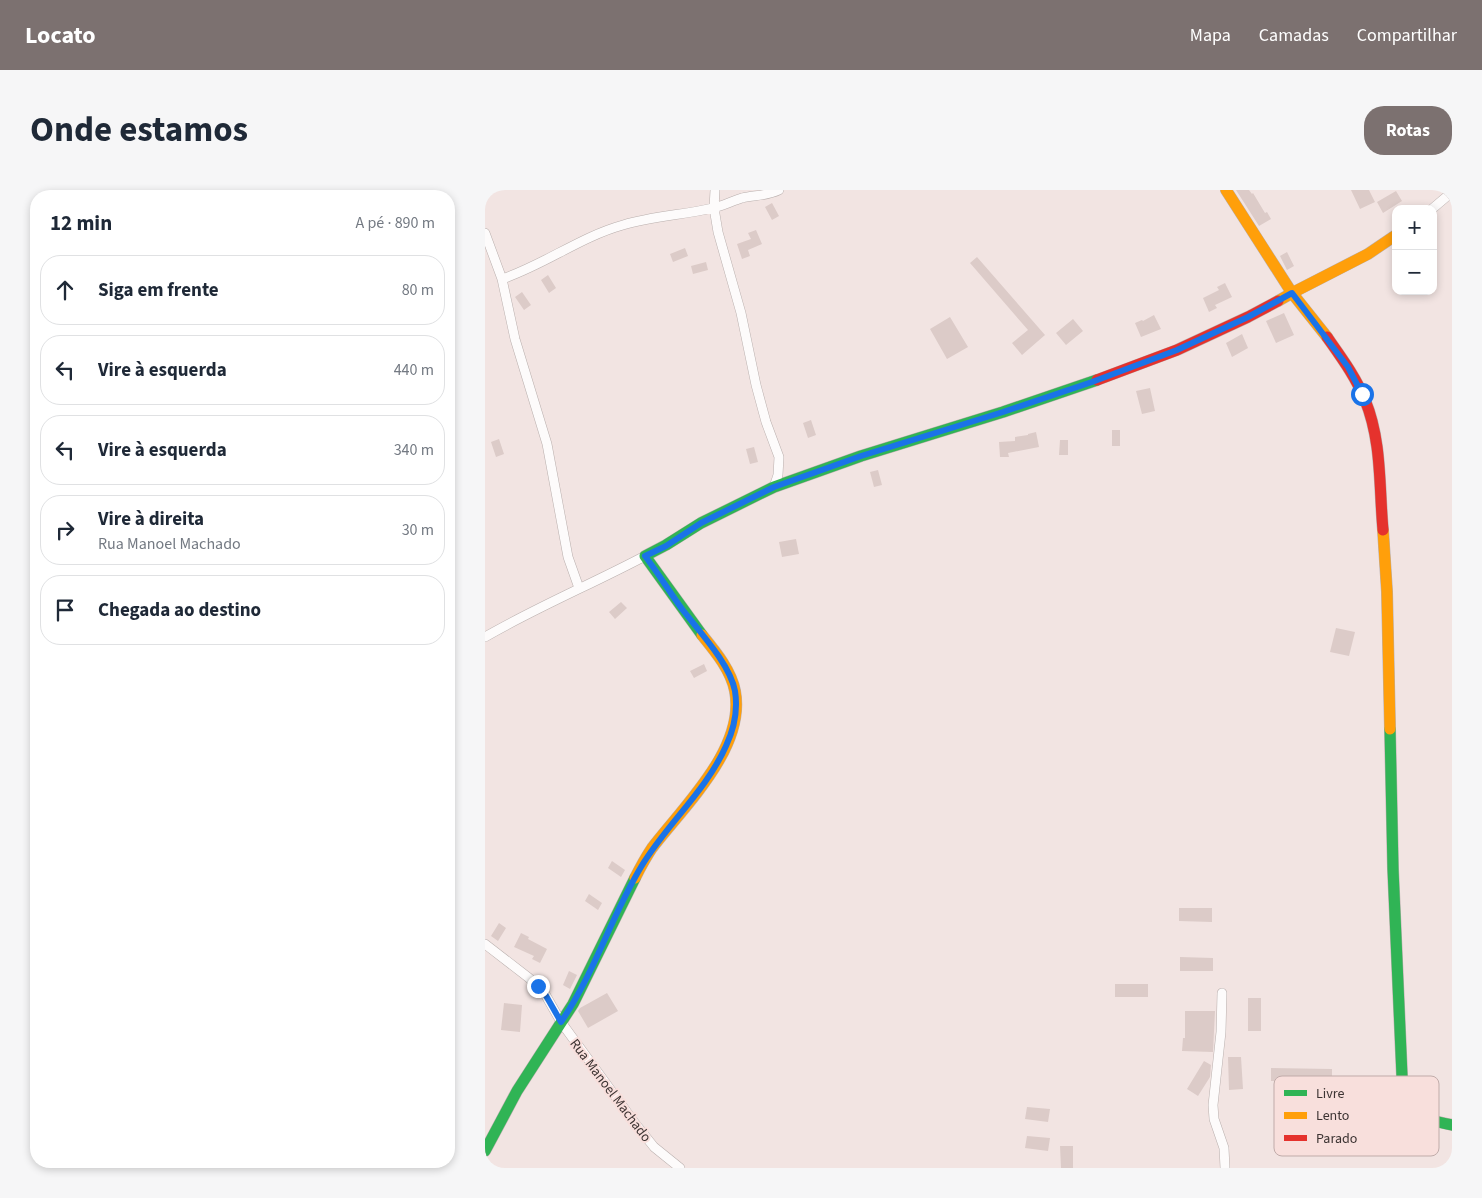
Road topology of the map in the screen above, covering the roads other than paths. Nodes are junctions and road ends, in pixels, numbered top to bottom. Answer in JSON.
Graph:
{"nodes":[{"id":1,"x":715,"y":190,"type":"edge"},
{"id":2,"x":779,"y":190,"type":"edge"},
{"id":3,"x":1226,"y":190,"type":"edge"},
{"id":4,"x":1452,"y":192,"type":"edge"},
{"id":5,"x":1437,"y":205,"type":"edge"},
{"id":6,"x":715,"y":208,"type":"junction"},
{"id":7,"x":485,"y":233,"type":"edge"},
{"id":8,"x":1392,"y":238,"type":"edge"},
{"id":9,"x":502,"y":279,"type":"junction"},
{"id":10,"x":1292,"y":293,"type":"junction"},
{"id":11,"x":774,"y":487,"type":"junction"},
{"id":12,"x":645,"y":556,"type":"junction"},
{"id":13,"x":579,"y":588,"type":"junction"},
{"id":14,"x":485,"y":637,"type":"edge"},
{"id":15,"x":485,"y":944,"type":"edge"},
{"id":16,"x":1222,"y":993,"type":"dead end"},
{"id":17,"x":561,"y":1022,"type":"junction"},
{"id":18,"x":1402,"y":1076,"type":"edge"},
{"id":19,"x":1439,"y":1121,"type":"edge"},
{"id":20,"x":1452,"y":1125,"type":"edge"},
{"id":21,"x":485,"y":1152,"type":"edge"},
{"id":22,"x":680,"y":1168,"type":"edge"},
{"id":23,"x":1225,"y":1168,"type":"edge"}],
"edges":[{"from":1,"to":6,"type":"street"},
{"from":2,"to":6,"type":"street"},
{"from":3,"to":10,"type":"street"},
{"from":4,"to":5,"type":"street"},
{"from":6,"to":9,"type":"street"},
{"from":6,"to":11,"type":"street"},
{"from":7,"to":9,"type":"street"},
{"from":8,"to":10,"type":"street"},
{"from":9,"to":13,"type":"street"},
{"from":10,"to":11,"type":"street"},
{"from":10,"to":18,"type":"street"},
{"from":11,"to":12,"type":"street"},
{"from":12,"to":13,"type":"street"},
{"from":12,"to":17,"type":"street"},
{"from":13,"to":14,"type":"street"},
{"from":15,"to":17,"type":"street","name":"Rua Manoel Machado"},
{"from":16,"to":23,"type":"street"},
{"from":17,"to":21,"type":"street"},
{"from":17,"to":22,"type":"street","name":"Rua Manoel Machado"},
{"from":19,"to":20,"type":"street"}]}
